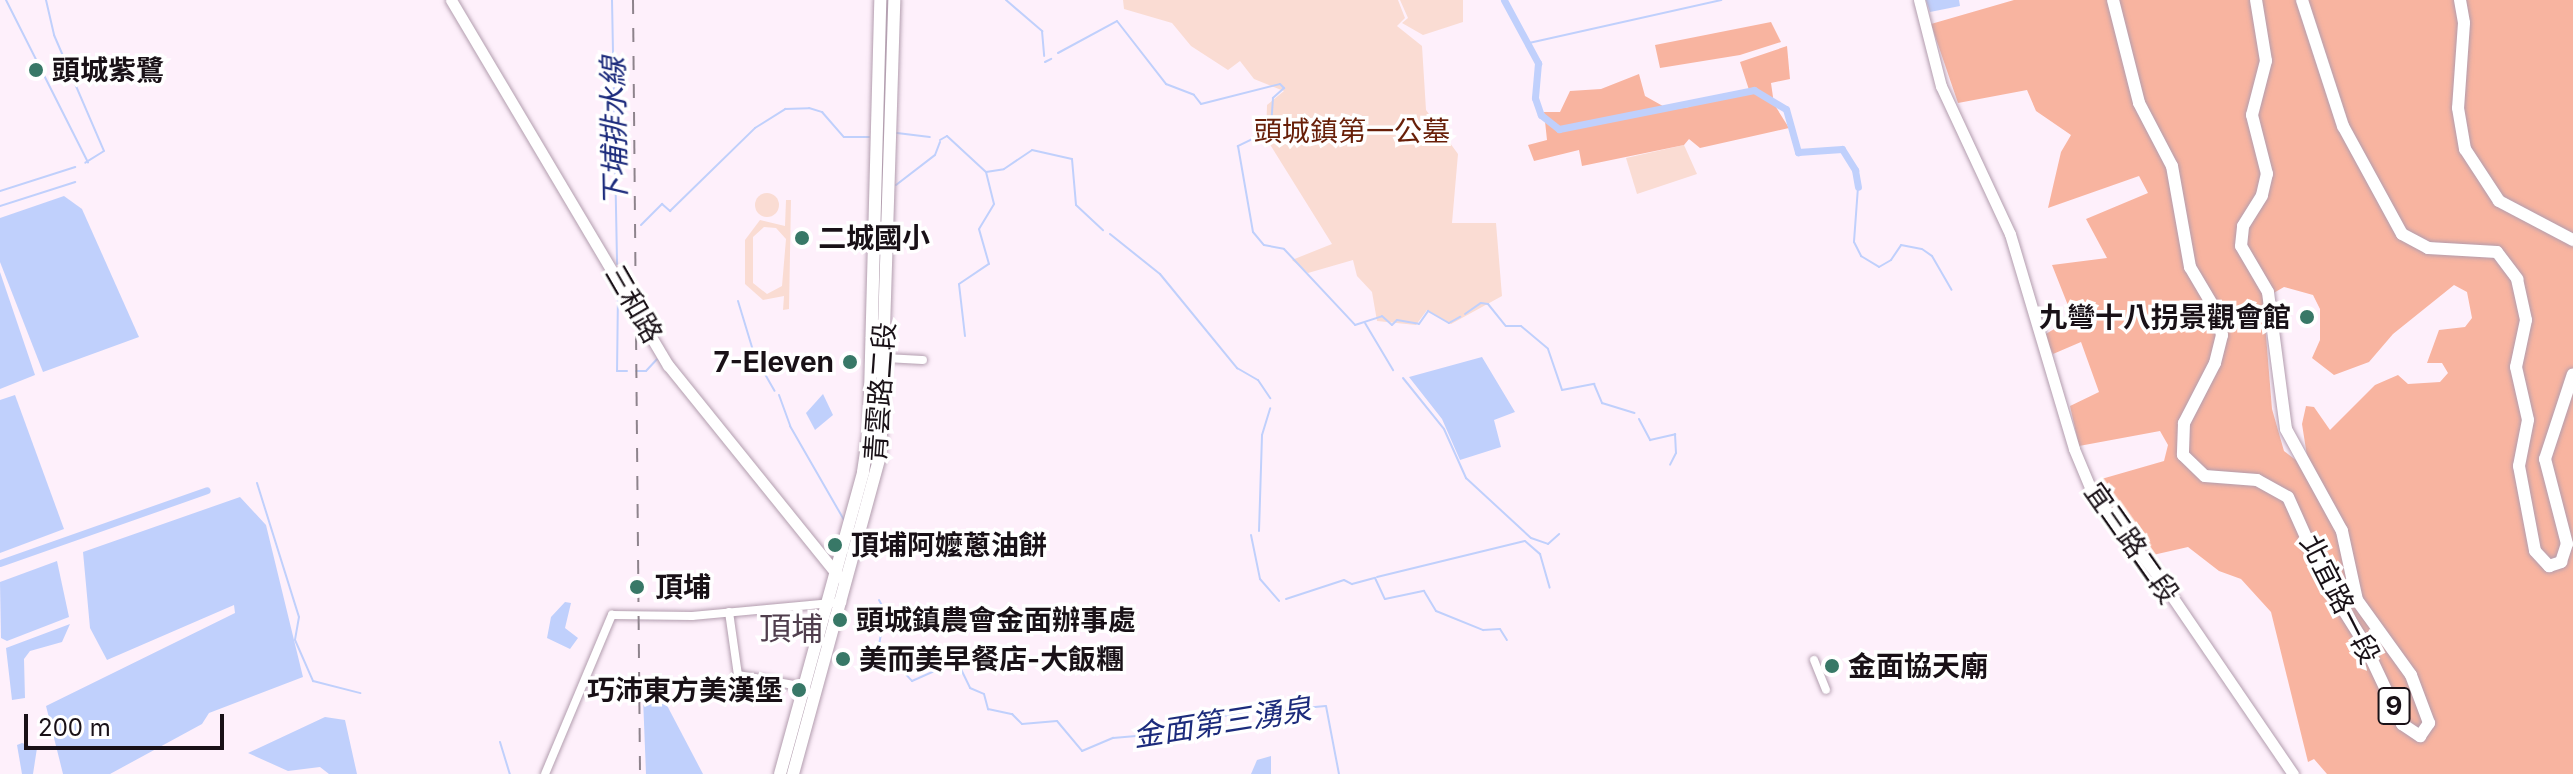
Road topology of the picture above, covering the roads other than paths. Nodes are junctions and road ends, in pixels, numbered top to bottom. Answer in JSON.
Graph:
{"nodes":[{"id":1,"x":451,"y":0,"type":"edge"},
{"id":2,"x":880,"y":0,"type":"edge"},
{"id":3,"x":894,"y":0,"type":"edge"},
{"id":4,"x":1919,"y":0,"type":"edge"},
{"id":5,"x":2113,"y":0,"type":"edge"},
{"id":6,"x":2256,"y":0,"type":"edge"},
{"id":7,"x":2302,"y":0,"type":"edge"},
{"id":8,"x":2460,"y":0,"type":"edge"},
{"id":9,"x":2573,"y":240,"type":"edge"},
{"id":10,"x":877,"y":276,"type":"junction"},
{"id":11,"x":885,"y":358,"type":"junction"},
{"id":12,"x":923,"y":360,"type":"dead end"},
{"id":13,"x":2573,"y":374,"type":"edge"},
{"id":14,"x":836,"y":574,"type":"junction"},
{"id":15,"x":847,"y":587,"type":"junction"},
{"id":16,"x":842,"y":602,"type":"junction"},
{"id":17,"x":828,"y":604,"type":"junction"},
{"id":18,"x":729,"y":612,"type":"junction"},
{"id":19,"x":1814,"y":660,"type":"dead end"},
{"id":20,"x":805,"y":687,"type":"junction"},
{"id":21,"x":1826,"y":690,"type":"dead end"},
{"id":22,"x":545,"y":774,"type":"edge"},
{"id":23,"x":780,"y":774,"type":"edge"},
{"id":24,"x":793,"y":774,"type":"edge"},
{"id":25,"x":2293,"y":774,"type":"edge"}],
"edges":[{"from":1,"to":14,"type":"street","name":"三和路"},
{"from":2,"to":10,"type":"main road","name":"青雲路二段"},
{"from":3,"to":10,"type":"main road","name":"青雲路二段"},
{"from":4,"to":25,"type":"street","name":"宜三路二段"},
{"from":5,"to":6,"type":"main road","name":"北宜路一段","number":"9"},
{"from":7,"to":13,"type":"main road"},
{"from":8,"to":9,"type":"main road"},
{"from":10,"to":11,"type":"main road","name":"青雲路二段"},
{"from":10,"to":14,"type":"main road","name":"青雲路二段"},
{"from":11,"to":12,"type":"street"},
{"from":11,"to":15,"type":"main road","name":"青雲路二段"},
{"from":14,"to":15,"type":"street","name":"三和路"},
{"from":14,"to":17,"type":"main road","name":"青雲路二段"},
{"from":15,"to":16,"type":"main road","name":"青雲路二段"},
{"from":16,"to":17,"type":"street"},
{"from":16,"to":24,"type":"main road","name":"青雲路二段"},
{"from":17,"to":18,"type":"street"},
{"from":17,"to":20,"type":"main road","name":"青雲路二段"},
{"from":18,"to":20,"type":"street"},
{"from":18,"to":22,"type":"street"},
{"from":19,"to":21,"type":"street"},
{"from":20,"to":23,"type":"main road","name":"青雲路二段"}]}
